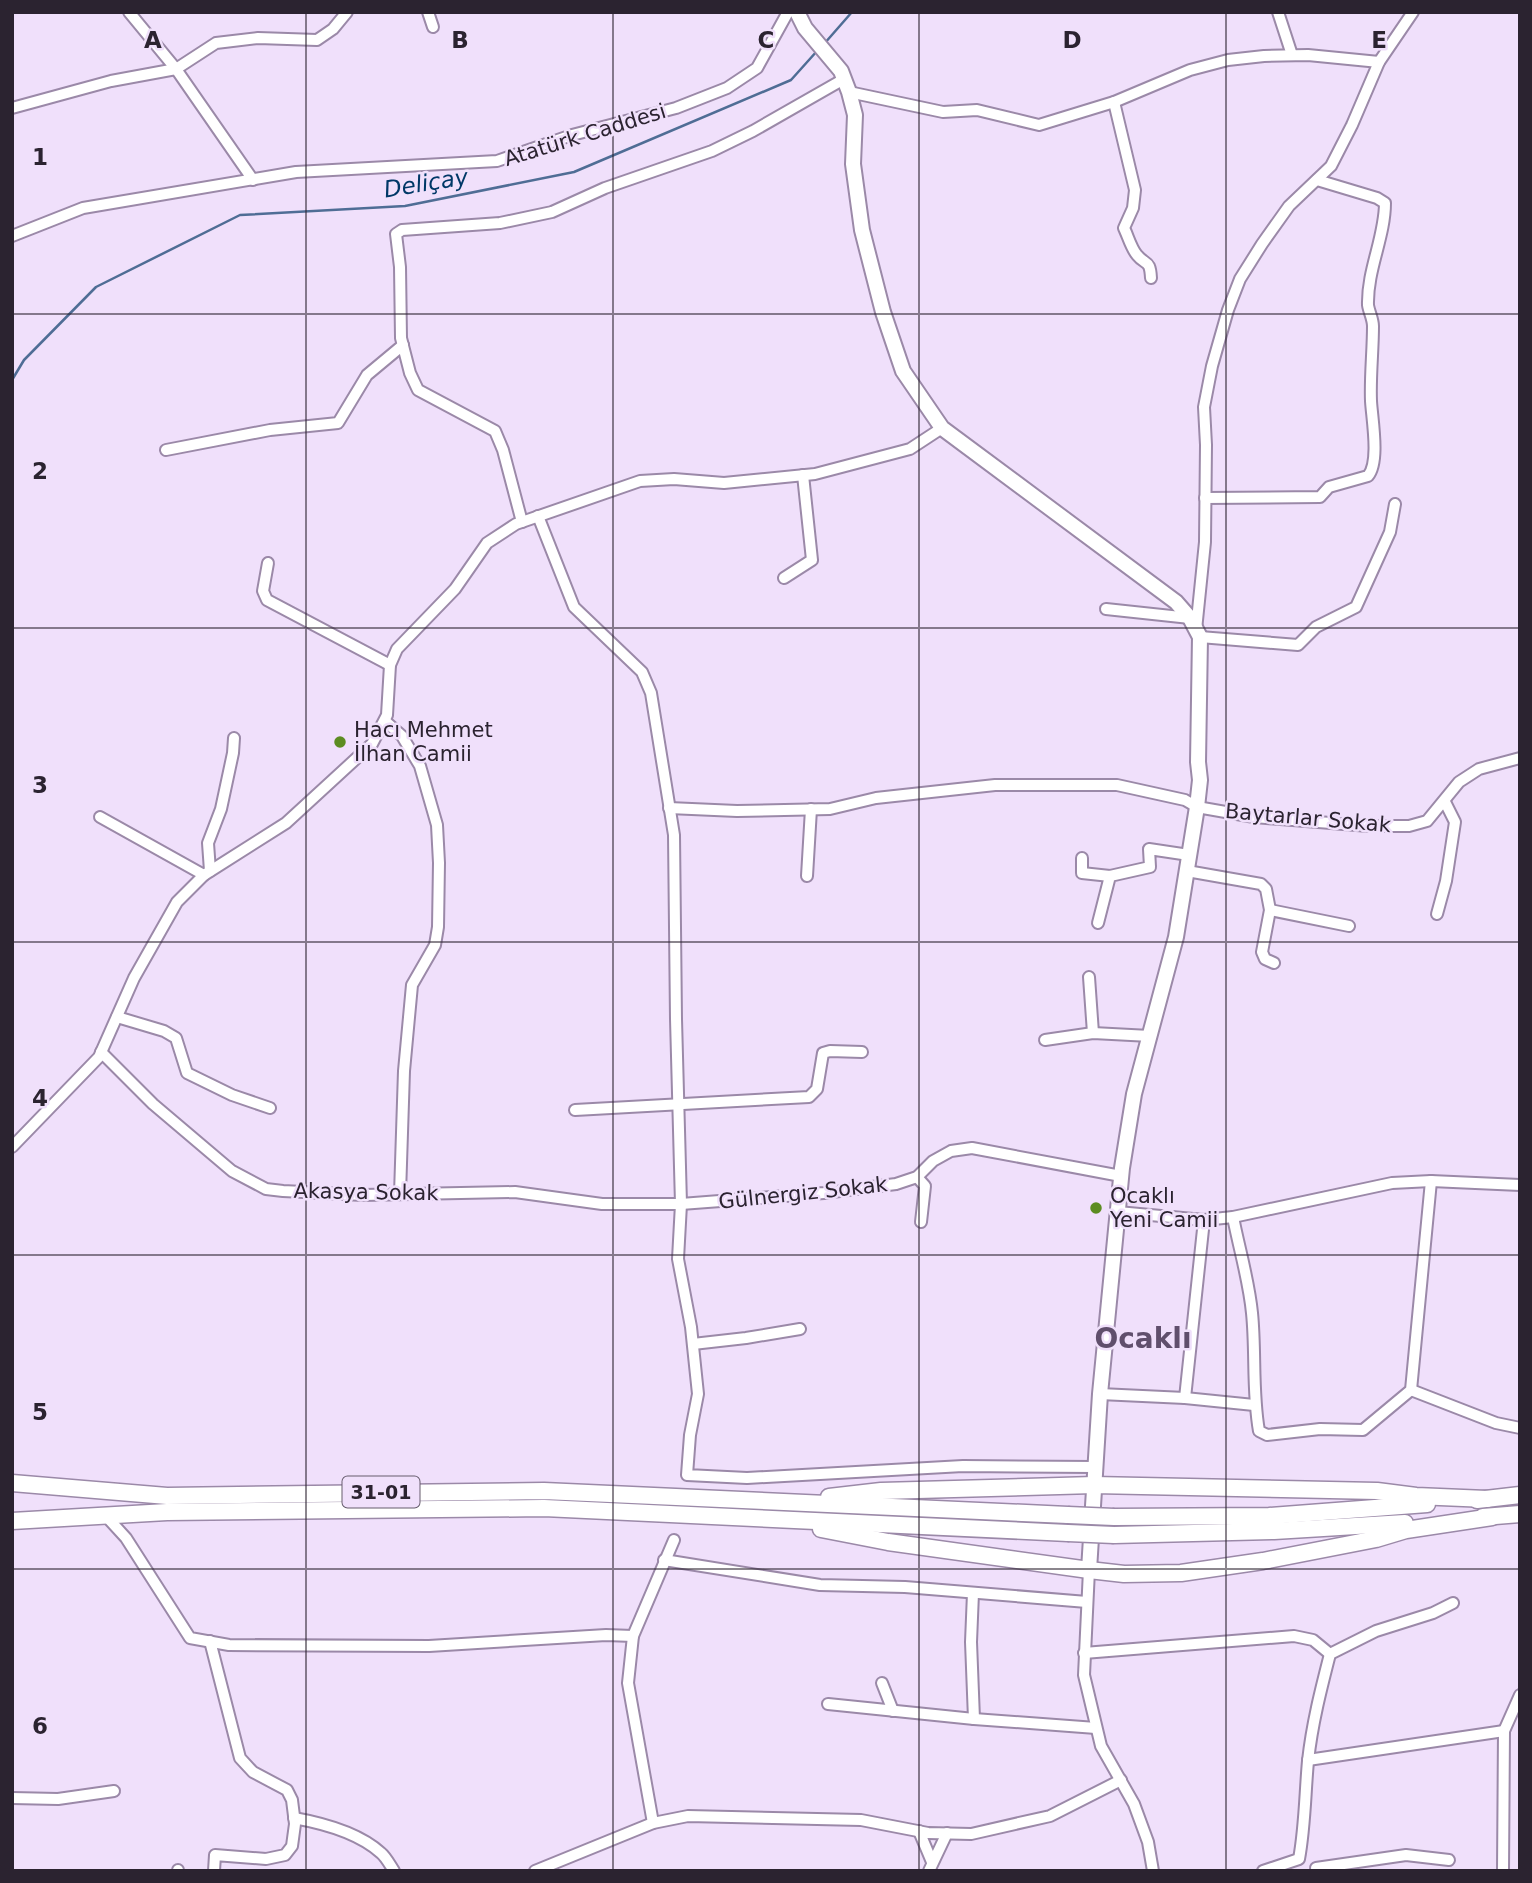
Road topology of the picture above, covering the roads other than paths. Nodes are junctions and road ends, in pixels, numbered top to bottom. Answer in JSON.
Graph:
{"nodes":[{"id":1,"x":128,"y":12,"type":"edge"},
{"id":2,"x":346,"y":12,"type":"edge"},
{"id":3,"x":428,"y":12,"type":"edge"},
{"id":4,"x":788,"y":12,"type":"edge"},
{"id":5,"x":797,"y":12,"type":"edge"},
{"id":6,"x":1278,"y":12,"type":"edge"},
{"id":7,"x":1413,"y":12,"type":"edge"},
{"id":8,"x":433,"y":27,"type":"dead end"},
{"id":9,"x":1292,"y":55,"type":"junction"},
{"id":10,"x":1379,"y":62,"type":"junction"},
{"id":11,"x":176,"y":69,"type":"junction"},
{"id":12,"x":845,"y":80,"type":"junction"},
{"id":13,"x":1114,"y":102,"type":"junction"},
{"id":14,"x":12,"y":108,"type":"edge"},
{"id":15,"x":253,"y":180,"type":"junction"},
{"id":16,"x":1317,"y":180,"type":"junction"},
{"id":17,"x":12,"y":236,"type":"edge"},
{"id":18,"x":1151,"y":278,"type":"dead end"},
{"id":19,"x":403,"y":345,"type":"junction"},
{"id":20,"x":942,"y":428,"type":"junction"},
{"id":21,"x":166,"y":450,"type":"dead end"},
{"id":22,"x":803,"y":475,"type":"junction"},
{"id":23,"x":1205,"y":498,"type":"junction"},
{"id":24,"x":1395,"y":504,"type":"dead end"},
{"id":25,"x":538,"y":516,"type":"junction"},
{"id":26,"x":522,"y":522,"type":"junction"},
{"id":27,"x":268,"y":563,"type":"dead end"},
{"id":28,"x":784,"y":578,"type":"dead end"},
{"id":29,"x":1106,"y":609,"type":"dead end"},
{"id":30,"x":1195,"y":628,"type":"junction"},
{"id":31,"x":390,"y":665,"type":"junction"},
{"id":32,"x":384,"y":720,"type":"junction"},
{"id":33,"x":234,"y":738,"type":"dead end"},
{"id":34,"x":1520,"y":758,"type":"edge"},
{"id":35,"x":1445,"y":802,"type":"junction"},
{"id":36,"x":1197,"y":807,"type":"junction"},
{"id":37,"x":669,"y":808,"type":"junction"},
{"id":38,"x":811,"y":809,"type":"junction"},
{"id":39,"x":100,"y":817,"type":"dead end"},
{"id":40,"x":1189,"y":855,"type":"junction"},
{"id":41,"x":1082,"y":858,"type":"dead end"},
{"id":42,"x":1187,"y":871,"type":"junction"},
{"id":43,"x":207,"y":873,"type":"junction"},
{"id":44,"x":807,"y":876,"type":"dead end"},
{"id":45,"x":1110,"y":876,"type":"junction"},
{"id":46,"x":1270,"y":910,"type":"junction"},
{"id":47,"x":1437,"y":914,"type":"dead end"},
{"id":48,"x":1098,"y":923,"type":"dead end"},
{"id":49,"x":1349,"y":926,"type":"dead end"},
{"id":50,"x":1274,"y":962,"type":"dead end"},
{"id":51,"x":1089,"y":977,"type":"dead end"},
{"id":52,"x":117,"y":1017,"type":"junction"},
{"id":53,"x":1093,"y":1034,"type":"junction"},
{"id":54,"x":1150,"y":1036,"type":"junction"},
{"id":55,"x":1045,"y":1040,"type":"dead end"},
{"id":56,"x":101,"y":1052,"type":"junction"},
{"id":57,"x":862,"y":1052,"type":"dead end"},
{"id":58,"x":678,"y":1105,"type":"junction"},
{"id":59,"x":270,"y":1108,"type":"dead end"},
{"id":60,"x":575,"y":1110,"type":"dead end"},
{"id":61,"x":12,"y":1147,"type":"edge"},
{"id":62,"x":1121,"y":1176,"type":"junction"},
{"id":63,"x":917,"y":1177,"type":"junction"},
{"id":64,"x":1431,"y":1181,"type":"junction"},
{"id":65,"x":1520,"y":1185,"type":"edge"},
{"id":66,"x":400,"y":1194,"type":"junction"},
{"id":67,"x":681,"y":1204,"type":"junction"},
{"id":68,"x":1118,"y":1212,"type":"junction"},
{"id":69,"x":1233,"y":1217,"type":"junction"},
{"id":70,"x":1204,"y":1220,"type":"junction"},
{"id":71,"x":922,"y":1222,"type":"dead end"},
{"id":72,"x":800,"y":1329,"type":"dead end"},
{"id":73,"x":693,"y":1344,"type":"junction"},
{"id":74,"x":1411,"y":1390,"type":"junction"},
{"id":75,"x":1100,"y":1394,"type":"junction"},
{"id":76,"x":1185,"y":1398,"type":"junction"},
{"id":77,"x":1254,"y":1405,"type":"junction"},
{"id":78,"x":1520,"y":1428,"type":"edge"},
{"id":79,"x":1096,"y":1467,"type":"junction"},
{"id":80,"x":12,"y":1483,"type":"edge"},
{"id":81,"x":1094,"y":1485,"type":"junction"},
{"id":82,"x":1520,"y":1495,"type":"edge"},
{"id":83,"x":1487,"y":1499,"type":"junction"},
{"id":84,"x":749,"y":1509,"type":"junction"},
{"id":85,"x":1520,"y":1514,"type":"edge"},
{"id":86,"x":105,"y":1515,"type":"junction"},
{"id":87,"x":1492,"y":1517,"type":"junction"},
{"id":88,"x":12,"y":1521,"type":"edge"},
{"id":89,"x":674,"y":1540,"type":"dead end"},
{"id":90,"x":664,"y":1560,"type":"junction"},
{"id":91,"x":1089,"y":1570,"type":"junction"},
{"id":92,"x":973,"y":1593,"type":"junction"},
{"id":93,"x":1087,"y":1602,"type":"junction"},
{"id":94,"x":1454,"y":1603,"type":"dead end"},
{"id":95,"x":633,"y":1636,"type":"junction"},
{"id":96,"x":210,"y":1641,"type":"junction"},
{"id":97,"x":1084,"y":1653,"type":"junction"},
{"id":98,"x":1330,"y":1654,"type":"junction"},
{"id":99,"x":882,"y":1683,"type":"dead end"},
{"id":100,"x":1520,"y":1695,"type":"edge"},
{"id":101,"x":828,"y":1704,"type":"dead end"},
{"id":102,"x":894,"y":1711,"type":"junction"},
{"id":103,"x":974,"y":1719,"type":"junction"},
{"id":104,"x":1096,"y":1728,"type":"junction"},
{"id":105,"x":1504,"y":1731,"type":"junction"},
{"id":106,"x":1308,"y":1760,"type":"junction"},
{"id":107,"x":1121,"y":1780,"type":"junction"},
{"id":108,"x":114,"y":1791,"type":"dead end"},
{"id":109,"x":12,"y":1798,"type":"edge"},
{"id":110,"x":294,"y":1818,"type":"junction"},
{"id":111,"x":653,"y":1823,"type":"junction"},
{"id":112,"x":919,"y":1831,"type":"junction"},
{"id":113,"x":947,"y":1833,"type":"junction"},
{"id":114,"x":1299,"y":1859,"type":"junction"},
{"id":115,"x":1448,"y":1860,"type":"dead end"},
{"id":116,"x":266,"y":1865,"type":"edge"},
{"id":117,"x":931,"y":1866,"type":"edge"},
{"id":118,"x":1316,"y":1870,"type":"edge"},
{"id":119,"x":214,"y":1871,"type":"edge"},
{"id":120,"x":394,"y":1871,"type":"edge"},
{"id":121,"x":535,"y":1871,"type":"edge"},
{"id":122,"x":1153,"y":1871,"type":"edge"},
{"id":123,"x":1264,"y":1871,"type":"edge"},
{"id":124,"x":1503,"y":1871,"type":"edge"}],
"edges":[{"from":1,"to":11,"type":"street"},
{"from":2,"to":11,"type":"street"},
{"from":3,"to":8,"type":"street"},
{"from":4,"to":15,"type":"street","name":"Atatürk Caddesi"},
{"from":5,"to":12,"type":"main road"},
{"from":6,"to":9,"type":"street"},
{"from":7,"to":10,"type":"street"},
{"from":9,"to":10,"type":"street"},
{"from":9,"to":13,"type":"street"},
{"from":10,"to":16,"type":"street"},
{"from":11,"to":14,"type":"street"},
{"from":11,"to":15,"type":"street"},
{"from":12,"to":13,"type":"street"},
{"from":12,"to":19,"type":"street"},
{"from":12,"to":20,"type":"main road"},
{"from":13,"to":18,"type":"street"},
{"from":15,"to":17,"type":"street","name":"Atatürk Caddesi"},
{"from":16,"to":23,"type":"street"},
{"from":16,"to":23,"type":"street"},
{"from":19,"to":21,"type":"street"},
{"from":19,"to":26,"type":"street"},
{"from":20,"to":22,"type":"street"},
{"from":20,"to":30,"type":"main road"},
{"from":22,"to":25,"type":"street"},
{"from":22,"to":28,"type":"street"},
{"from":23,"to":30,"type":"street"},
{"from":24,"to":30,"type":"street"},
{"from":25,"to":26,"type":"street"},
{"from":25,"to":37,"type":"street"},
{"from":26,"to":31,"type":"street"},
{"from":27,"to":31,"type":"street"},
{"from":29,"to":30,"type":"street"},
{"from":30,"to":36,"type":"main road"},
{"from":31,"to":32,"type":"street"},
{"from":32,"to":43,"type":"street"},
{"from":32,"to":66,"type":"street"},
{"from":33,"to":43,"type":"street"},
{"from":34,"to":35,"type":"street","name":"Baytarlar Sokak"},
{"from":35,"to":36,"type":"street","name":"Baytarlar Sokak"},
{"from":35,"to":47,"type":"street"},
{"from":36,"to":38,"type":"street","name":"Baytarlar Sokak"},
{"from":36,"to":40,"type":"main road"},
{"from":37,"to":38,"type":"street","name":"Baytarlar Sokak"},
{"from":37,"to":58,"type":"street"},
{"from":38,"to":44,"type":"street"},
{"from":39,"to":43,"type":"street"},
{"from":40,"to":42,"type":"main road"},
{"from":40,"to":45,"type":"street"},
{"from":41,"to":45,"type":"street"},
{"from":42,"to":46,"type":"street"},
{"from":42,"to":54,"type":"main road"},
{"from":43,"to":52,"type":"street"},
{"from":45,"to":48,"type":"street"},
{"from":46,"to":49,"type":"street"},
{"from":46,"to":50,"type":"street"},
{"from":51,"to":53,"type":"street"},
{"from":52,"to":56,"type":"street"},
{"from":52,"to":59,"type":"street"},
{"from":53,"to":54,"type":"street"},
{"from":53,"to":55,"type":"street"},
{"from":54,"to":62,"type":"main road"},
{"from":56,"to":61,"type":"street"},
{"from":56,"to":66,"type":"street","name":"Akasya Sokak"},
{"from":57,"to":58,"type":"street"},
{"from":58,"to":60,"type":"street"},
{"from":58,"to":67,"type":"street"},
{"from":62,"to":63,"type":"street","name":"Gülnergiz Sokak"},
{"from":62,"to":68,"type":"main road"},
{"from":63,"to":67,"type":"street","name":"Gülnergiz Sokak"},
{"from":63,"to":71,"type":"street"},
{"from":64,"to":65,"type":"street"},
{"from":64,"to":69,"type":"street"},
{"from":64,"to":74,"type":"street"},
{"from":66,"to":67,"type":"street","name":"Akasya Sokak"},
{"from":67,"to":73,"type":"street"},
{"from":68,"to":70,"type":"street"},
{"from":68,"to":75,"type":"main road"},
{"from":69,"to":70,"type":"street"},
{"from":69,"to":77,"type":"street"},
{"from":70,"to":76,"type":"street"},
{"from":72,"to":73,"type":"street"},
{"from":73,"to":79,"type":"street"},
{"from":74,"to":77,"type":"street"},
{"from":74,"to":78,"type":"street"},
{"from":75,"to":76,"type":"street"},
{"from":75,"to":79,"type":"main road"},
{"from":76,"to":77,"type":"street"},
{"from":79,"to":81,"type":"main road"},
{"from":80,"to":84,"type":"highway","number":"31-01"},
{"from":81,"to":83,"type":"highway"},
{"from":81,"to":84,"type":"highway","number":"31-01"},
{"from":81,"to":91,"type":"main road"},
{"from":82,"to":83,"type":"highway"},
{"from":83,"to":84,"type":"highway","bridge":true},
{"from":84,"to":86,"type":"highway","number":"31-01"},
{"from":84,"to":87,"type":"highway","bridge":true},
{"from":84,"to":91,"type":"highway","number":"31-01"},
{"from":85,"to":87,"type":"highway"},
{"from":86,"to":88,"type":"highway","number":"31-01"},
{"from":86,"to":96,"type":"street"},
{"from":87,"to":91,"type":"highway"},
{"from":89,"to":90,"type":"street"},
{"from":90,"to":92,"type":"street"},
{"from":90,"to":95,"type":"street"},
{"from":91,"to":93,"type":"street"},
{"from":92,"to":93,"type":"street"},
{"from":92,"to":103,"type":"street"},
{"from":93,"to":97,"type":"street"},
{"from":94,"to":98,"type":"street"},
{"from":95,"to":96,"type":"street"},
{"from":95,"to":111,"type":"street"},
{"from":96,"to":110,"type":"street"},
{"from":97,"to":98,"type":"street"},
{"from":97,"to":104,"type":"street"},
{"from":98,"to":106,"type":"street"},
{"from":99,"to":102,"type":"street"},
{"from":100,"to":105,"type":"street"},
{"from":101,"to":102,"type":"street"},
{"from":102,"to":103,"type":"street"},
{"from":103,"to":104,"type":"street"},
{"from":104,"to":107,"type":"street"},
{"from":105,"to":106,"type":"street"},
{"from":105,"to":124,"type":"street"},
{"from":106,"to":114,"type":"street"},
{"from":107,"to":113,"type":"street"},
{"from":107,"to":122,"type":"street"},
{"from":108,"to":109,"type":"street"},
{"from":110,"to":116,"type":"street"},
{"from":110,"to":120,"type":"street"},
{"from":111,"to":112,"type":"street"},
{"from":111,"to":121,"type":"street"},
{"from":112,"to":113,"type":"street"},
{"from":112,"to":117,"type":"street"},
{"from":113,"to":117,"type":"street"},
{"from":114,"to":118,"type":"street"},
{"from":114,"to":123,"type":"street"},
{"from":115,"to":118,"type":"street"},
{"from":116,"to":119,"type":"street"}]}
